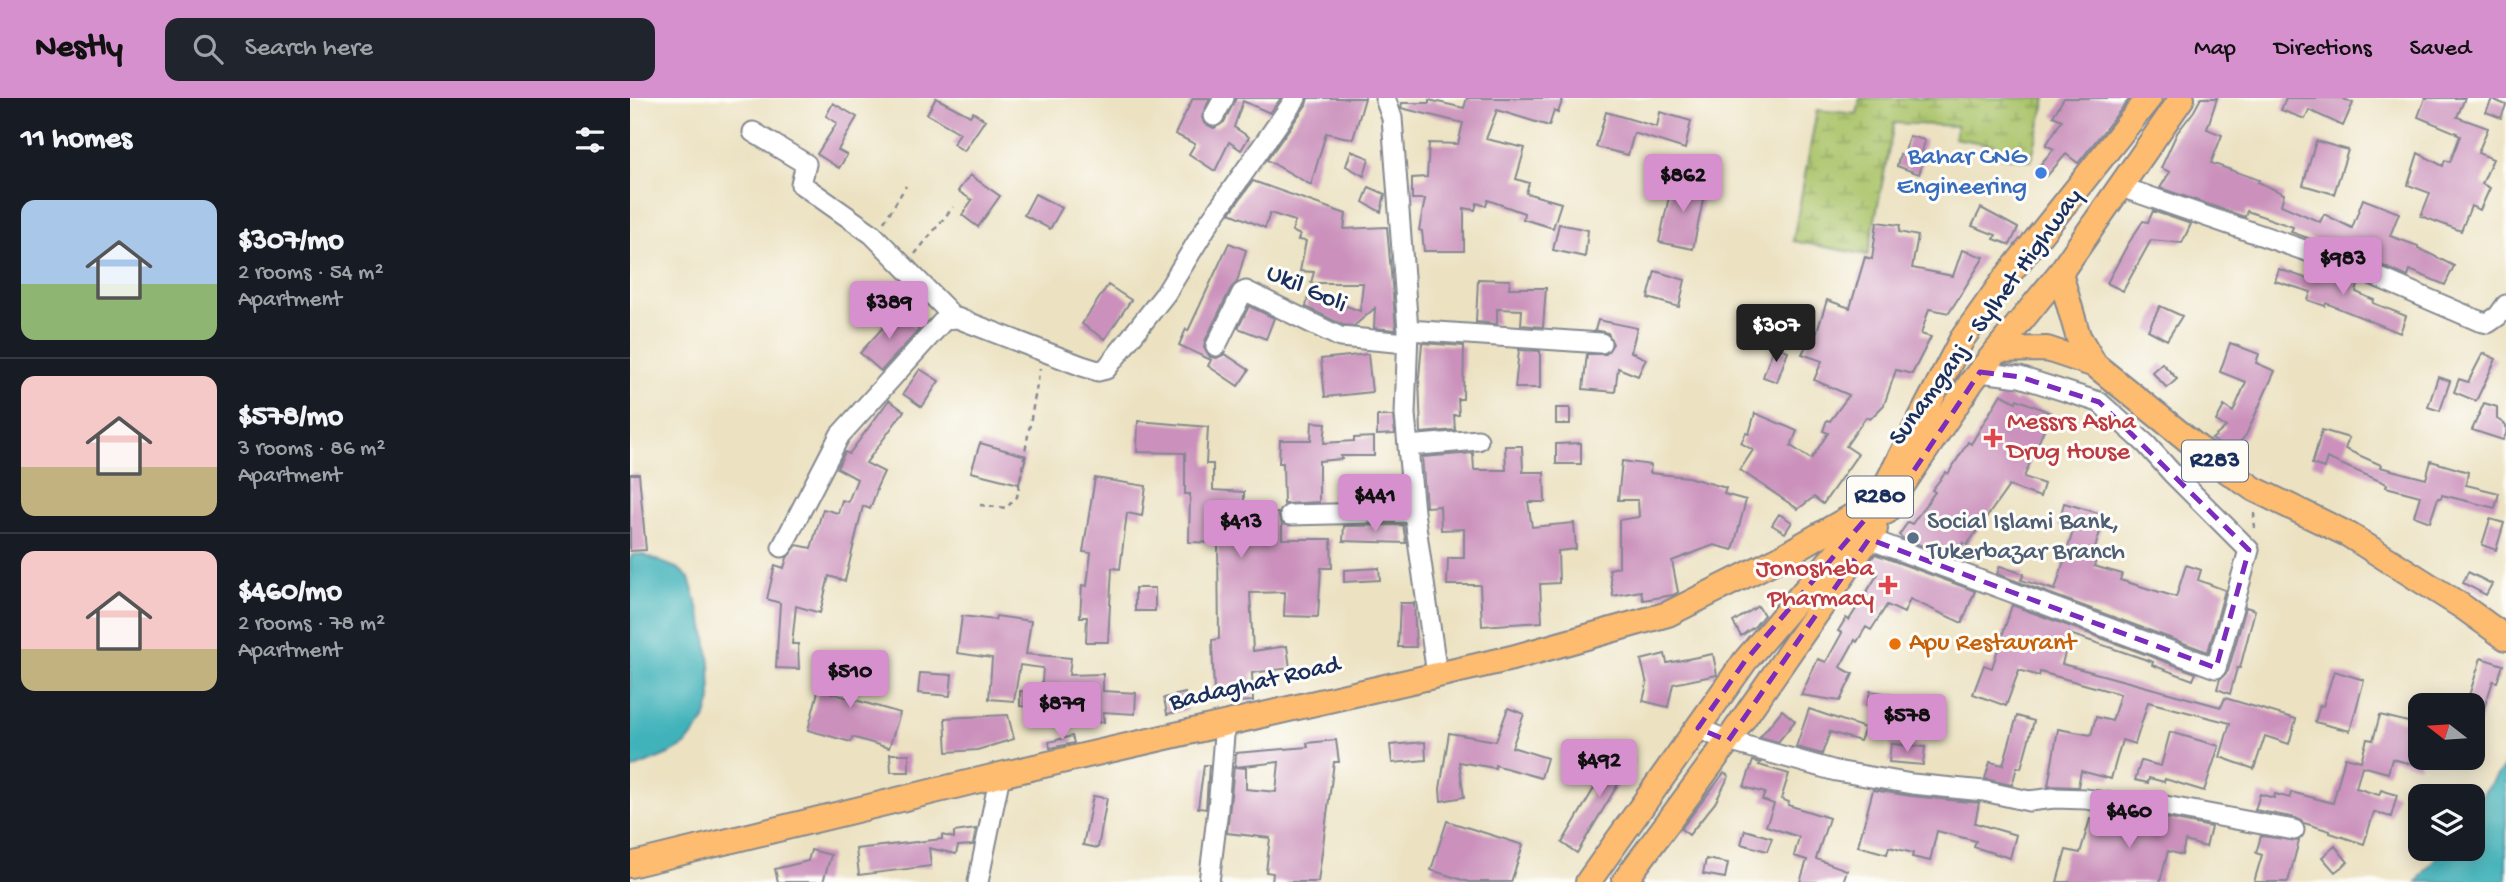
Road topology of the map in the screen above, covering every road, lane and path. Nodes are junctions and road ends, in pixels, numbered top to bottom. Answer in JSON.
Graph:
{"nodes":[{"id":1,"x":1224,"y":98,"type":"edge"},
{"id":2,"x":1296,"y":98,"type":"edge"},
{"id":3,"x":1385,"y":98,"type":"edge"},
{"id":4,"x":2149,"y":98,"type":"edge"},
{"id":5,"x":2182,"y":98,"type":"edge"},
{"id":6,"x":1214,"y":116,"type":"dead end"},
{"id":7,"x":753,"y":132,"type":"dead end"},
{"id":8,"x":906,"y":186,"type":"dead end"},
{"id":9,"x":2121,"y":187,"type":"junction"},
{"id":10,"x":953,"y":207,"type":"dead end"},
{"id":11,"x":872,"y":234,"type":"junction"},
{"id":12,"x":904,"y":268,"type":"junction"},
{"id":13,"x":2060,"y":273,"type":"junction"},
{"id":14,"x":2004,"y":280,"type":"junction"},
{"id":15,"x":2035,"y":305,"type":"junction"},
{"id":16,"x":2506,"y":305,"type":"edge"},
{"id":17,"x":949,"y":319,"type":"junction"},
{"id":18,"x":1408,"y":336,"type":"junction"},
{"id":19,"x":1601,"y":343,"type":"dead end"},
{"id":20,"x":1216,"y":346,"type":"dead end"},
{"id":21,"x":1999,"y":350,"type":"junction"},
{"id":22,"x":1043,"y":351,"type":"junction"},
{"id":23,"x":2095,"y":365,"type":"junction"},
{"id":24,"x":1980,"y":372,"type":"junction"},
{"id":25,"x":1478,"y":440,"type":"dead end"},
{"id":26,"x":1408,"y":446,"type":"junction"},
{"id":27,"x":2254,"y":489,"type":"junction"},
{"id":28,"x":980,"y":505,"type":"dead end"},
{"id":29,"x":1880,"y":511,"type":"junction"},
{"id":30,"x":1415,"y":512,"type":"junction"},
{"id":31,"x":1290,"y":515,"type":"dead end"},
{"id":32,"x":1869,"y":539,"type":"junction"},
{"id":33,"x":782,"y":547,"type":"dead end"},
{"id":34,"x":2249,"y":550,"type":"junction"},
{"id":35,"x":2506,"y":638,"type":"edge"},
{"id":36,"x":1745,"y":661,"type":"junction"},
{"id":37,"x":1437,"y":674,"type":"junction"},
{"id":38,"x":1771,"y":680,"type":"junction"},
{"id":39,"x":1225,"y":723,"type":"junction"},
{"id":40,"x":1698,"y":728,"type":"junction"},
{"id":41,"x":1728,"y":741,"type":"junction"},
{"id":42,"x":1000,"y":775,"type":"junction"},
{"id":43,"x":2294,"y":830,"type":"dead end"},
{"id":44,"x":630,"y":865,"type":"edge"},
{"id":45,"x":978,"y":882,"type":"edge"},
{"id":46,"x":1209,"y":882,"type":"edge"},
{"id":47,"x":1588,"y":882,"type":"edge"},
{"id":48,"x":1624,"y":882,"type":"edge"}],
"edges":[{"from":1,"to":6,"type":"street"},
{"from":2,"to":22,"type":"street"},
{"from":3,"to":18,"type":"street"},
{"from":4,"to":14,"type":"main road","name":"Sunamganj - Sylhet Highway","number":"R280"},
{"from":5,"to":9,"type":"main road","name":"Sunamganj - Sylhet Highway","number":"R280"},
{"from":7,"to":11,"type":"street"},
{"from":8,"to":11,"type":"path"},
{"from":9,"to":13,"type":"main road","name":"Sunamganj - Sylhet Highway","number":"R280"},
{"from":9,"to":16,"type":"street"},
{"from":10,"to":12,"type":"path"},
{"from":11,"to":12,"type":"street"},
{"from":12,"to":17,"type":"street"},
{"from":13,"to":15,"type":"main road","name":"Sunamganj - Sylhet Highway","number":"R280"},
{"from":13,"to":23,"type":"main road"},
{"from":14,"to":15,"type":"main road"},
{"from":14,"to":29,"type":"main road","name":"Sunamganj - Sylhet Highway","number":"R280"},
{"from":15,"to":21,"type":"main road","name":"Sunamganj - Sylhet Highway","number":"R280"},
{"from":17,"to":22,"type":"street"},
{"from":17,"to":33,"type":"street"},
{"from":18,"to":19,"type":"street"},
{"from":18,"to":20,"type":"street","name":"Ukil Goli"},
{"from":18,"to":26,"type":"street"},
{"from":21,"to":23,"type":"main road"},
{"from":21,"to":24,"type":"main road","name":"Sunamganj - Sylhet Highway","number":"R280"},
{"from":22,"to":28,"type":"path"},
{"from":23,"to":27,"type":"main road","number":"R283"},
{"from":24,"to":29,"type":"main road","name":"Sunamganj - Sylhet Highway","number":"R280"},
{"from":24,"to":34,"type":"street"},
{"from":25,"to":26,"type":"street"},
{"from":26,"to":30,"type":"street"},
{"from":27,"to":34,"type":"path"},
{"from":27,"to":35,"type":"main road","number":"R283"},
{"from":29,"to":32,"type":"main road","name":"Sunamganj - Sylhet Highway","number":"R280"},
{"from":29,"to":36,"type":"main road","name":"Sunamganj - Sylhet Highway","number":"R280"},
{"from":29,"to":37,"type":"main road","name":"Badaghat Road"},
{"from":30,"to":31,"type":"street"},
{"from":30,"to":37,"type":"street"},
{"from":32,"to":34,"type":"street"},
{"from":32,"to":38,"type":"main road","name":"Sunamganj - Sylhet Highway","number":"R280"},
{"from":36,"to":38,"type":"main road"},
{"from":36,"to":40,"type":"main road","name":"Sunamganj - Sylhet Highway","number":"R280"},
{"from":37,"to":39,"type":"main road","name":"Badaghat Road"},
{"from":38,"to":41,"type":"main road","name":"Sunamganj - Sylhet Highway","number":"R280"},
{"from":39,"to":42,"type":"main road","name":"Badaghat Road"},
{"from":39,"to":46,"type":"street"},
{"from":40,"to":41,"type":"street"},
{"from":40,"to":47,"type":"main road","name":"Sunamganj - Sylhet Highway","number":"R280"},
{"from":41,"to":43,"type":"street"},
{"from":41,"to":48,"type":"main road","name":"Sunamganj - Sylhet Highway","number":"R280"},
{"from":42,"to":44,"type":"main road","name":"Badaghat Road"},
{"from":42,"to":45,"type":"street"}]}
